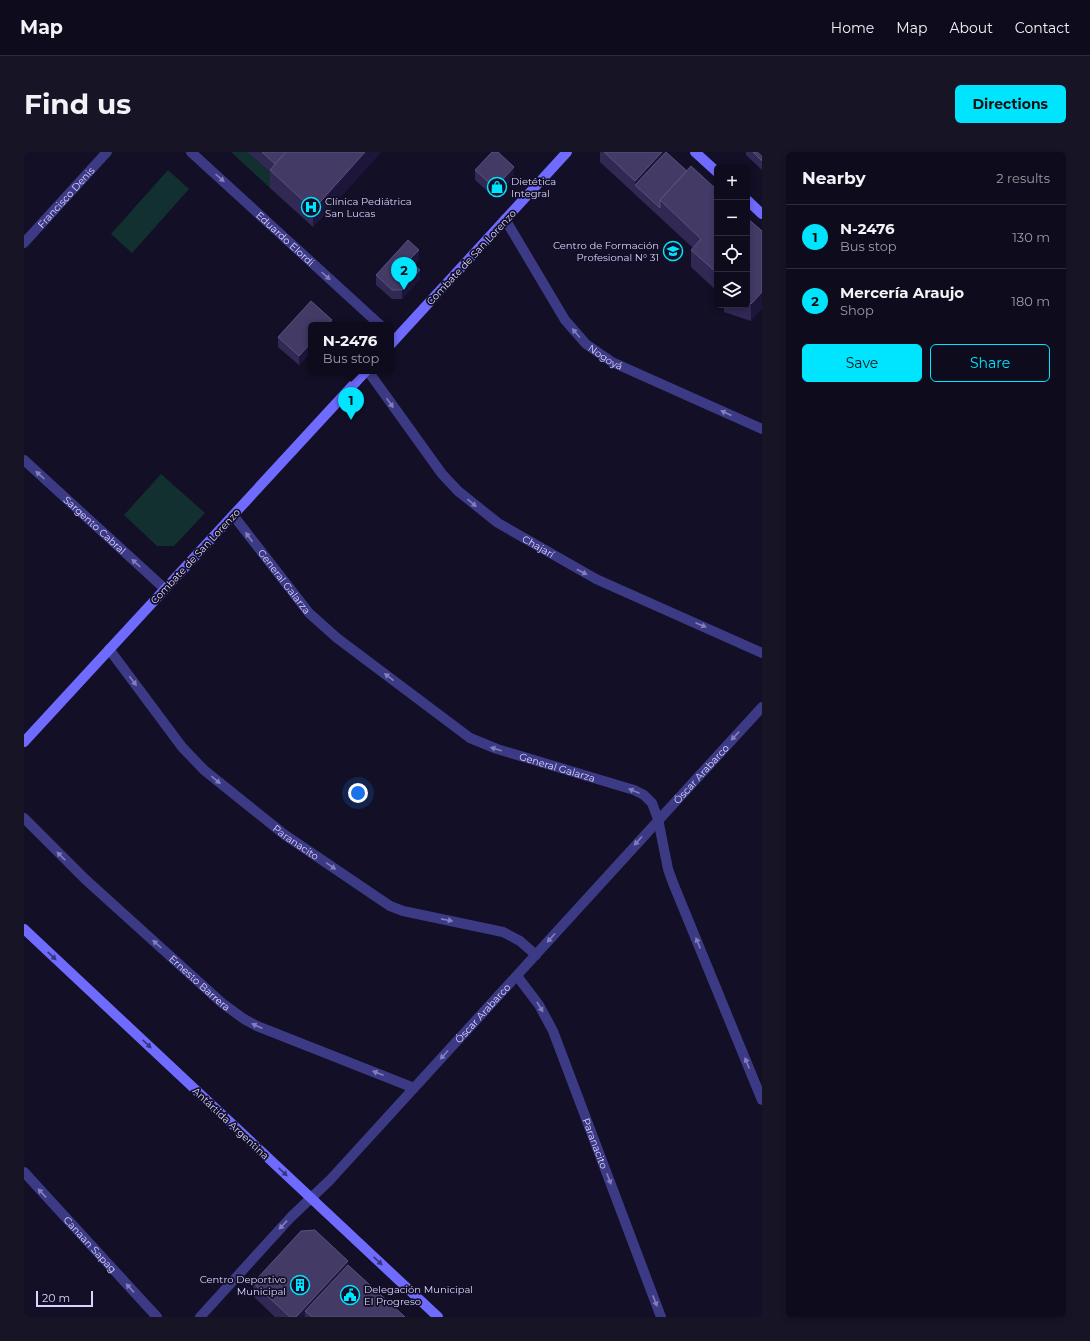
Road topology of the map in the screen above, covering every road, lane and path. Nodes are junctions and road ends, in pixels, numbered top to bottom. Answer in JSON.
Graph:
{"nodes":[{"id":1,"x":107,"y":152,"type":"edge"},
{"id":2,"x":191,"y":152,"type":"edge"},
{"id":3,"x":568,"y":152,"type":"edge"},
{"id":4,"x":695,"y":152,"type":"edge"},
{"id":5,"x":714,"y":169,"type":"edge"},
{"id":6,"x":750,"y":203,"type":"edge"},
{"id":7,"x":762,"y":214,"type":"edge"},
{"id":8,"x":505,"y":220,"type":"junction"},
{"id":9,"x":24,"y":243,"type":"edge"},
{"id":10,"x":377,"y":322,"type":"edge"},
{"id":11,"x":394,"y":337,"type":"edge"},
{"id":12,"x":364,"y":374,"type":"edge"},
{"id":13,"x":369,"y":374,"type":"edge"},
{"id":14,"x":762,"y":429,"type":"edge"},
{"id":15,"x":24,"y":460,"type":"edge"},
{"id":16,"x":233,"y":515,"type":"junction"},
{"id":17,"x":165,"y":589,"type":"junction"},
{"id":18,"x":109,"y":649,"type":"junction"},
{"id":19,"x":762,"y":653,"type":"edge"},
{"id":20,"x":762,"y":707,"type":"edge"},
{"id":21,"x":24,"y":742,"type":"edge"},
{"id":22,"x":24,"y":818,"type":"edge"},
{"id":23,"x":658,"y":819,"type":"junction"},
{"id":24,"x":24,"y":929,"type":"edge"},
{"id":25,"x":536,"y":955,"type":"junction"},
{"id":26,"x":517,"y":976,"type":"junction"},
{"id":27,"x":414,"y":1088,"type":"junction"},
{"id":28,"x":762,"y":1100,"type":"edge"},
{"id":29,"x":24,"y":1172,"type":"edge"},
{"id":30,"x":311,"y":1198,"type":"junction"},
{"id":31,"x":157,"y":1317,"type":"edge"},
{"id":32,"x":200,"y":1317,"type":"edge"},
{"id":33,"x":438,"y":1317,"type":"edge"},
{"id":34,"x":661,"y":1317,"type":"edge"}],
"edges":[{"from":1,"to":9,"type":"street","name":"Francisco Denis"},
{"from":2,"to":10,"type":"street","name":"Eduardo Elordi","one_way":true},
{"from":3,"to":8,"type":"main road","name":"Combate de San Lorenzo"},
{"from":4,"to":5,"type":"main road"},
{"from":6,"to":7,"type":"main road"},
{"from":8,"to":11,"type":"main road","name":"Combate de San Lorenzo"},
{"from":14,"to":8,"type":"street","name":"Nogoyá","one_way":true},
{"from":12,"to":16,"type":"main road","name":"Combate de San Lorenzo"},
{"from":13,"to":19,"type":"street","name":"Chajarí","one_way":true},
{"from":17,"to":15,"type":"street","name":"Sargento Cabral","one_way":true},
{"from":16,"to":17,"type":"main road","name":"Combate de San Lorenzo"},
{"from":23,"to":16,"type":"street","name":"General Galarza","one_way":true},
{"from":17,"to":18,"type":"main road","name":"Combate de San Lorenzo"},
{"from":18,"to":21,"type":"main road","name":"Combate de San Lorenzo"},
{"from":18,"to":25,"type":"street","name":"Paranacito","one_way":true},
{"from":20,"to":23,"type":"street","name":"Óscar Arabarco","one_way":true},
{"from":27,"to":22,"type":"street","name":"Ernesto Barrera","one_way":true},
{"from":23,"to":25,"type":"street","name":"Óscar Arabarco","one_way":true},
{"from":28,"to":23,"type":"street","name":"General Galarza","one_way":true},
{"from":24,"to":30,"type":"main road","name":"Antártida Argentina","one_way":true},
{"from":25,"to":26,"type":"street","name":"Óscar Arabarco"},
{"from":26,"to":27,"type":"street","name":"Óscar Arabarco","one_way":true},
{"from":26,"to":34,"type":"street","name":"Paranacito","one_way":true},
{"from":27,"to":30,"type":"street","name":"Óscar Arabarco"},
{"from":31,"to":29,"type":"street","name":"Canaan Sapag","one_way":true},
{"from":30,"to":32,"type":"street","name":"Óscar Arabarco","one_way":true},
{"from":30,"to":33,"type":"main road","name":"Antártida Argentina","one_way":true}]}
